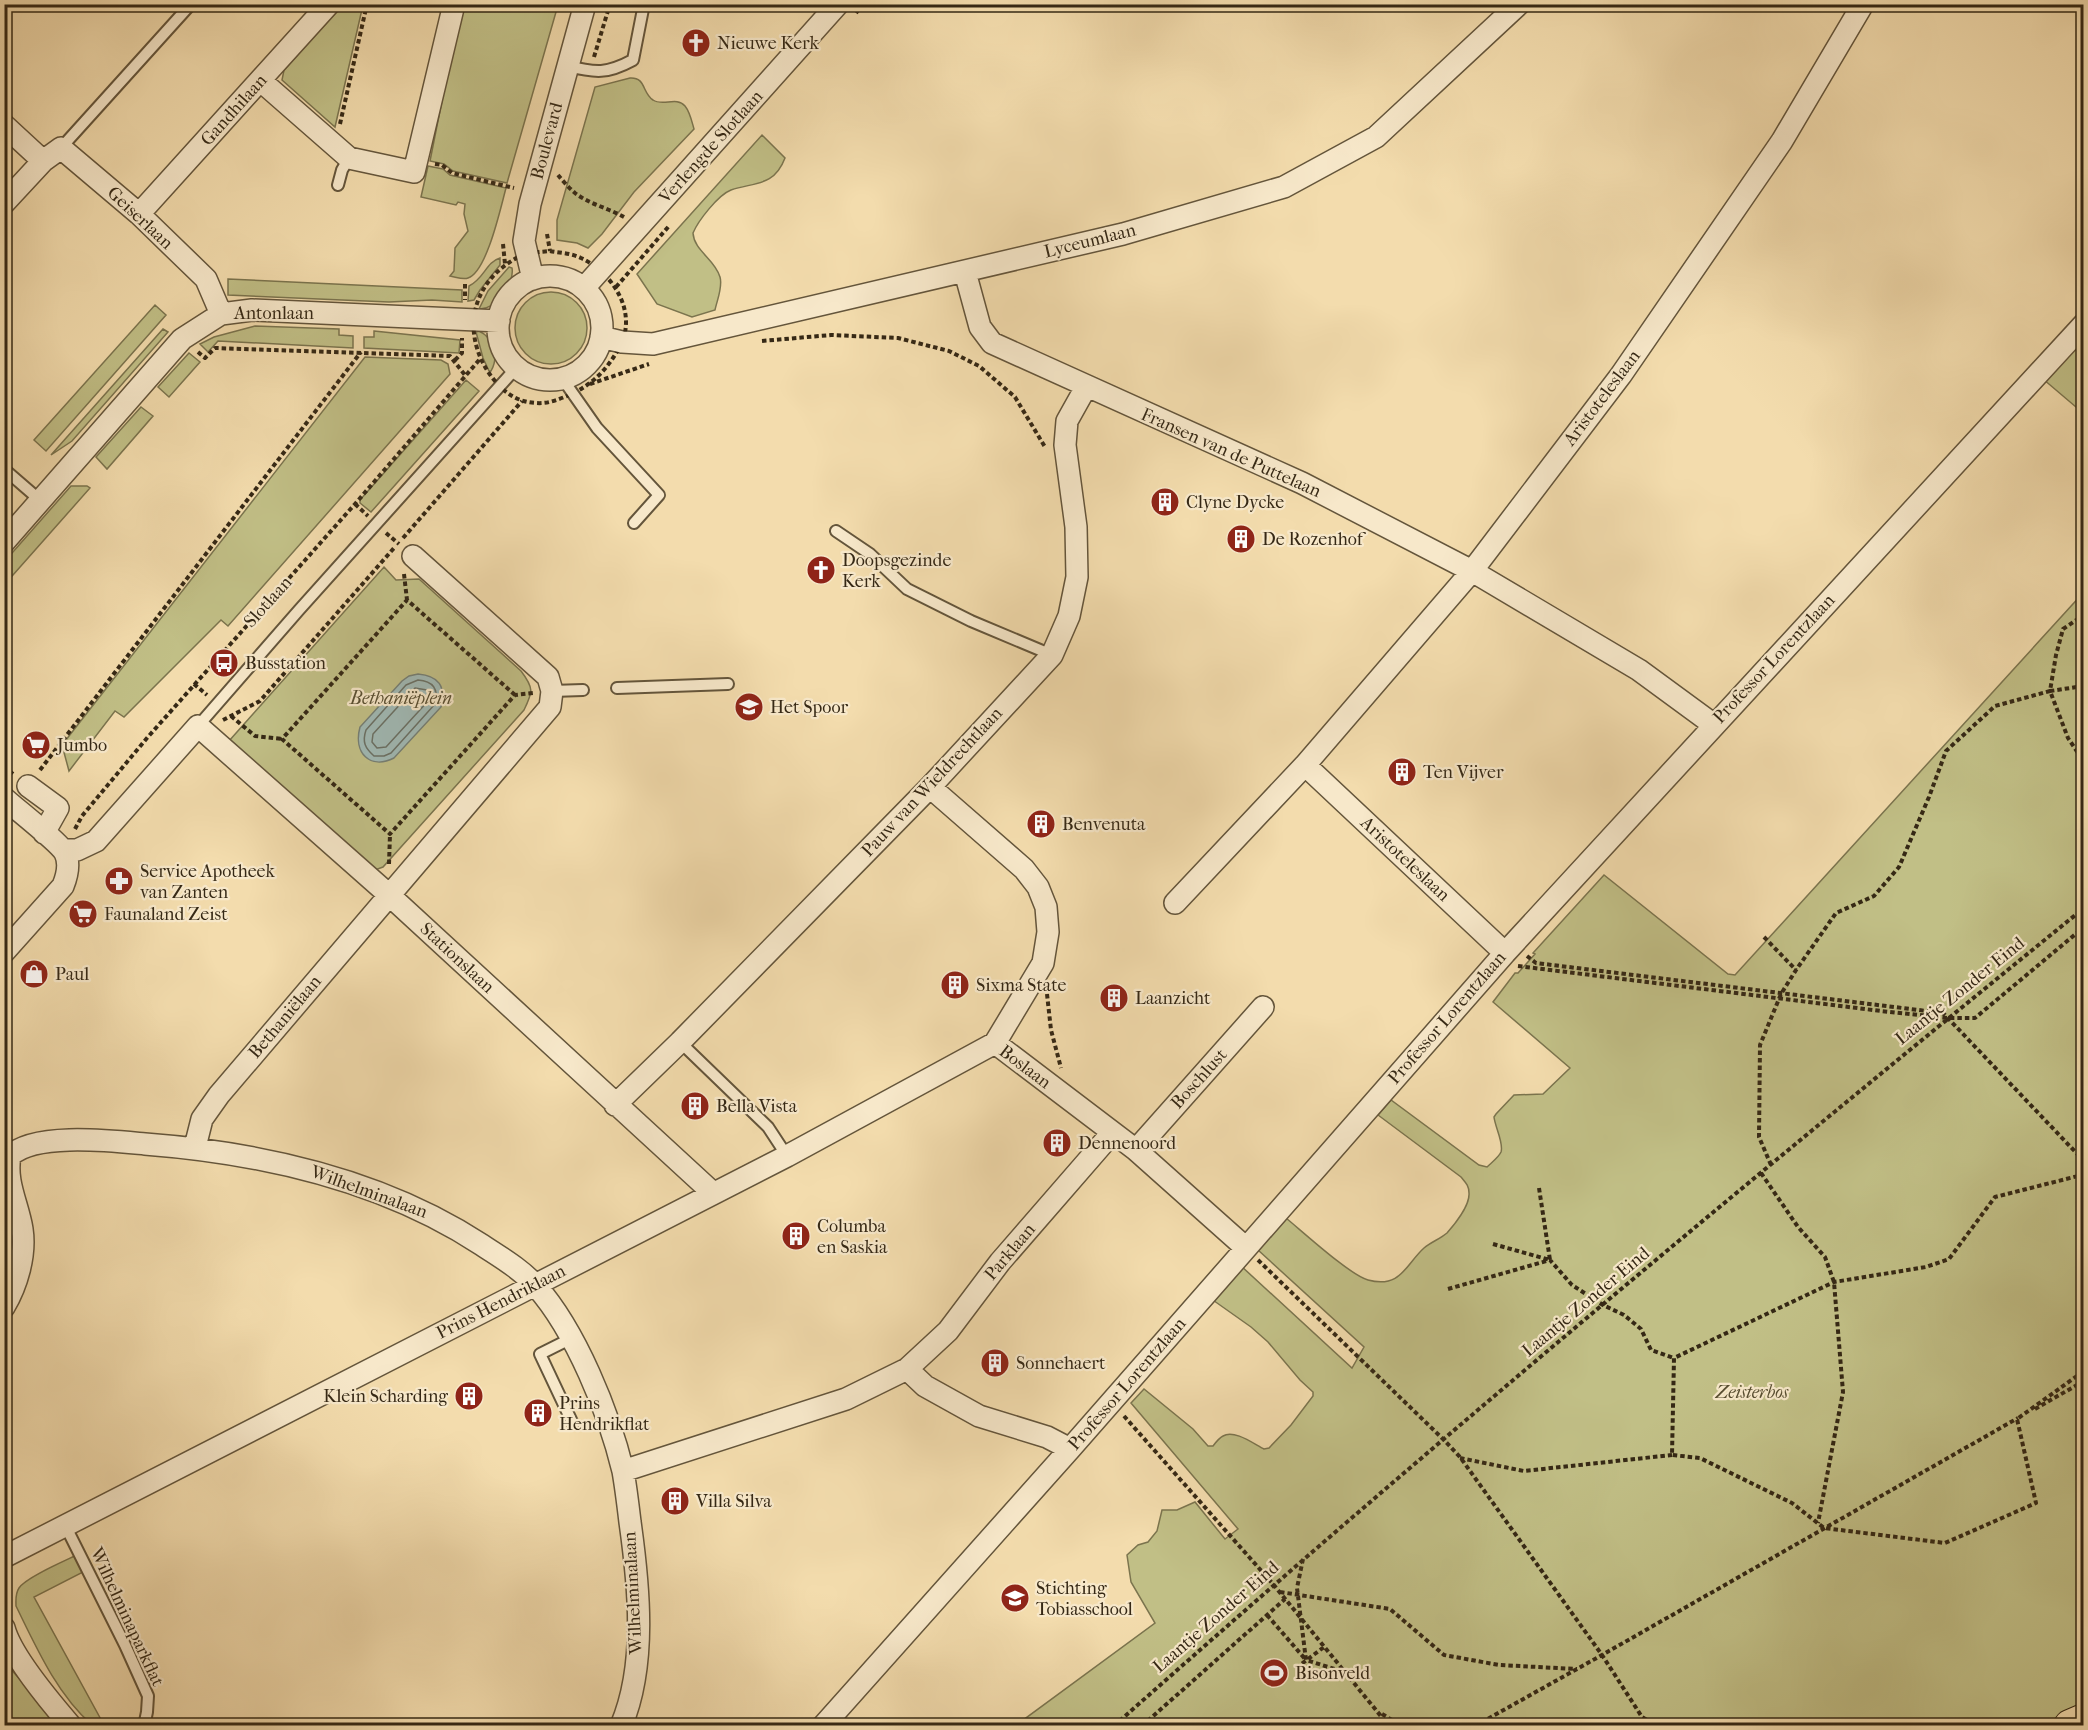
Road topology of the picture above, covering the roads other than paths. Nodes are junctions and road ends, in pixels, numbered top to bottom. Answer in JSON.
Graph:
{"nodes":[{"id":1,"x":191,"y":4,"type":"edge"},
{"id":2,"x":329,"y":4,"type":"edge"},
{"id":3,"x":454,"y":4,"type":"edge"},
{"id":4,"x":585,"y":4,"type":"edge"},
{"id":5,"x":644,"y":4,"type":"edge"},
{"id":6,"x":838,"y":4,"type":"edge"},
{"id":7,"x":1519,"y":4,"type":"edge"},
{"id":8,"x":1863,"y":4,"type":"edge"},
{"id":9,"x":567,"y":66,"type":"junction"},
{"id":10,"x":261,"y":81,"type":"junction"},
{"id":11,"x":4,"y":125,"type":"edge"},
{"id":12,"x":61,"y":148,"type":"junction"},
{"id":13,"x":342,"y":152,"type":"junction"},
{"id":14,"x":43,"y":161,"type":"junction"},
{"id":15,"x":338,"y":185,"type":"dead end"},
{"id":16,"x":6,"y":199,"type":"edge"},
{"id":17,"x":139,"y":214,"type":"junction"},
{"id":18,"x":965,"y":272,"type":"junction"},
{"id":19,"x":533,"y":279,"type":"junction"},
{"id":20,"x":584,"y":288,"type":"junction"},
{"id":21,"x":221,"y":314,"type":"junction"},
{"id":22,"x":499,"y":321,"type":"junction"},
{"id":23,"x":2084,"y":324,"type":"edge"},
{"id":24,"x":601,"y":337,"type":"junction"},
{"id":25,"x":517,"y":367,"type":"junction"},
{"id":26,"x":567,"y":386,"type":"junction"},
{"id":27,"x":1086,"y":387,"type":"junction"},
{"id":28,"x":4,"y":469,"type":"edge"},
{"id":29,"x":41,"y":501,"type":"junction"},
{"id":30,"x":634,"y":523,"type":"dead end"},
{"id":31,"x":836,"y":531,"type":"dead end"},
{"id":32,"x":4,"y":542,"type":"edge"},
{"id":33,"x":408,"y":562,"type":"road end"},
{"id":34,"x":1472,"y":571,"type":"junction"},
{"id":35,"x":1052,"y":655,"type":"junction"},
{"id":36,"x":728,"y":684,"type":"dead end"},
{"id":37,"x":617,"y":688,"type":"dead end"},
{"id":38,"x":583,"y":690,"type":"dead end"},
{"id":39,"x":552,"y":691,"type":"junction"},
{"id":40,"x":1714,"y":724,"type":"junction"},
{"id":41,"x":198,"y":726,"type":"junction"},
{"id":42,"x":1305,"y":765,"type":"junction"},
{"id":43,"x":28,"y":786,"type":"road end"},
{"id":44,"x":930,"y":787,"type":"junction"},
{"id":45,"x":4,"y":798,"type":"edge"},
{"id":46,"x":44,"y":833,"type":"junction"},
{"id":47,"x":64,"y":850,"type":"junction"},
{"id":48,"x":388,"y":894,"type":"junction"},
{"id":49,"x":1175,"y":903,"type":"dead end"},
{"id":50,"x":1509,"y":948,"type":"junction"},
{"id":51,"x":4,"y":952,"type":"edge"},
{"id":52,"x":1263,"y":1008,"type":"dead end"},
{"id":53,"x":680,"y":1042,"type":"junction"},
{"id":54,"x":995,"y":1043,"type":"junction"},
{"id":55,"x":615,"y":1105,"type":"junction"},
{"id":56,"x":1112,"y":1133,"type":"junction"},
{"id":57,"x":195,"y":1148,"type":"junction"},
{"id":58,"x":1136,"y":1150,"type":"junction"},
{"id":59,"x":787,"y":1156,"type":"junction"},
{"id":60,"x":713,"y":1193,"type":"junction"},
{"id":61,"x":1246,"y":1248,"type":"junction"},
{"id":62,"x":535,"y":1285,"type":"junction"},
{"id":63,"x":4,"y":1306,"type":"edge"},
{"id":64,"x":572,"y":1338,"type":"junction"},
{"id":65,"x":907,"y":1369,"type":"junction"},
{"id":66,"x":573,"y":1424,"type":"dead end"},
{"id":67,"x":1070,"y":1449,"type":"junction"},
{"id":68,"x":622,"y":1471,"type":"junction"},
{"id":69,"x":65,"y":1526,"type":"junction"},
{"id":70,"x":4,"y":1557,"type":"edge"},
{"id":71,"x":5,"y":1633,"type":"edge"},
{"id":72,"x":2084,"y":1719,"type":"edge"},
{"id":73,"x":71,"y":1725,"type":"edge"},
{"id":74,"x":144,"y":1725,"type":"edge"},
{"id":75,"x":621,"y":1725,"type":"edge"},
{"id":76,"x":823,"y":1725,"type":"edge"},
{"id":77,"x":2070,"y":1725,"type":"edge"}],
"edges":[{"from":1,"to":12,"type":"lane"},
{"from":2,"to":10,"type":"street","name":"Gandhilaan"},
{"from":3,"to":13,"type":"street"},
{"from":4,"to":9,"type":"street","name":"Boulevard"},
{"from":5,"to":9,"type":"lane"},
{"from":6,"to":20,"type":"street","name":"Verlengde Slotlaan"},
{"from":7,"to":18,"type":"street","name":"Lyceumlaan"},
{"from":8,"to":34,"type":"street","name":"Aristoteleslaan"},
{"from":9,"to":19,"type":"street","name":"Boulevard"},
{"from":10,"to":13,"type":"street"},
{"from":10,"to":17,"type":"street","name":"Gandhilaan"},
{"from":11,"to":14,"type":"street"},
{"from":12,"to":14,"type":"street"},
{"from":12,"to":17,"type":"street","name":"Geiserlaan"},
{"from":13,"to":15,"type":"lane"},
{"from":14,"to":16,"type":"street"},
{"from":17,"to":21,"type":"street","name":"Geiserlaan"},
{"from":18,"to":24,"type":"street","name":"Lyceumlaan"},
{"from":18,"to":27,"type":"street","name":"Fransen van de Puttelaan"},
{"from":19,"to":20,"type":"street"},
{"from":19,"to":22,"type":"street"},
{"from":20,"to":24,"type":"street"},
{"from":21,"to":22,"type":"street","name":"Antonlaan"},
{"from":21,"to":29,"type":"street","name":"Antonlaan"},
{"from":22,"to":25,"type":"street"},
{"from":23,"to":40,"type":"street","name":"Professor Lorentzlaan"},
{"from":24,"to":26,"type":"street"},
{"from":25,"to":26,"type":"street"},
{"from":25,"to":41,"type":"lane","name":"Slotlaan"},
{"from":26,"to":30,"type":"lane"},
{"from":27,"to":34,"type":"street","name":"Fransen van de Puttelaan"},
{"from":27,"to":35,"type":"street","name":"Pauw van Wieldrechtlaan"},
{"from":28,"to":29,"type":"lane"},
{"from":29,"to":32,"type":"street","name":"Antonlaan"},
{"from":31,"to":35,"type":"lane"},
{"from":33,"to":39,"type":"street"},
{"from":34,"to":40,"type":"street","name":"Fransen van de Puttelaan"},
{"from":34,"to":42,"type":"street","name":"Aristoteleslaan"},
{"from":35,"to":44,"type":"street","name":"Pauw van Wieldrechtlaan"},
{"from":36,"to":37,"type":"lane"},
{"from":38,"to":39,"type":"lane"},
{"from":39,"to":48,"type":"street"},
{"from":40,"to":50,"type":"street","name":"Professor Lorentzlaan"},
{"from":41,"to":47,"type":"street","name":"Slotlaan"},
{"from":41,"to":48,"type":"street","name":"Stationslaan"},
{"from":42,"to":49,"type":"street","name":"Aristoteleslaan"},
{"from":42,"to":50,"type":"street","name":"Aristoteleslaan"},
{"from":43,"to":46,"type":"street"},
{"from":44,"to":53,"type":"street","name":"Pauw van Wieldrechtlaan"},
{"from":44,"to":54,"type":"street","name":"Boslaan"},
{"from":45,"to":46,"type":"street"},
{"from":46,"to":47,"type":"street"},
{"from":47,"to":51,"type":"street"},
{"from":48,"to":55,"type":"street","name":"Stationslaan"},
{"from":48,"to":57,"type":"street","name":"Bethaniëlaan"},
{"from":50,"to":61,"type":"street","name":"Professor Lorentzlaan"},
{"from":52,"to":58,"type":"street","name":"Boschlust"},
{"from":53,"to":55,"type":"street","name":"Pauw van Wieldrechtlaan"},
{"from":53,"to":59,"type":"lane"},
{"from":54,"to":56,"type":"street","name":"Boslaan"},
{"from":54,"to":59,"type":"street","name":"Prins Hendriklaan"},
{"from":55,"to":60,"type":"street","name":"Stationslaan"},
{"from":56,"to":58,"type":"street","name":"Boslaan"},
{"from":56,"to":65,"type":"street","name":"Parklaan"},
{"from":57,"to":62,"type":"street","name":"Wilhelminalaan"},
{"from":57,"to":63,"type":"street","name":"Wilhelminalaan"},
{"from":58,"to":61,"type":"street","name":"Boslaan"},
{"from":59,"to":60,"type":"street","name":"Prins Hendriklaan"},
{"from":60,"to":62,"type":"street","name":"Prins Hendriklaan"},
{"from":61,"to":67,"type":"street","name":"Professor Lorentzlaan"},
{"from":62,"to":64,"type":"street","name":"Wilhelminalaan"},
{"from":62,"to":69,"type":"street","name":"Prins Hendriklaan"},
{"from":64,"to":66,"type":"lane"},
{"from":64,"to":68,"type":"street","name":"Wilhelminalaan"},
{"from":65,"to":67,"type":"street"},
{"from":65,"to":68,"type":"street","name":"Parklaan"},
{"from":67,"to":76,"type":"street","name":"Professor Lorentzlaan"},
{"from":68,"to":75,"type":"street","name":"Wilhelminalaan"},
{"from":69,"to":70,"type":"street","name":"Prins Hendriklaan"},
{"from":69,"to":74,"type":"lane","name":"Wilhelminaparkflat"},
{"from":71,"to":73,"type":"street"},
{"from":72,"to":77,"type":"main road"}]}
